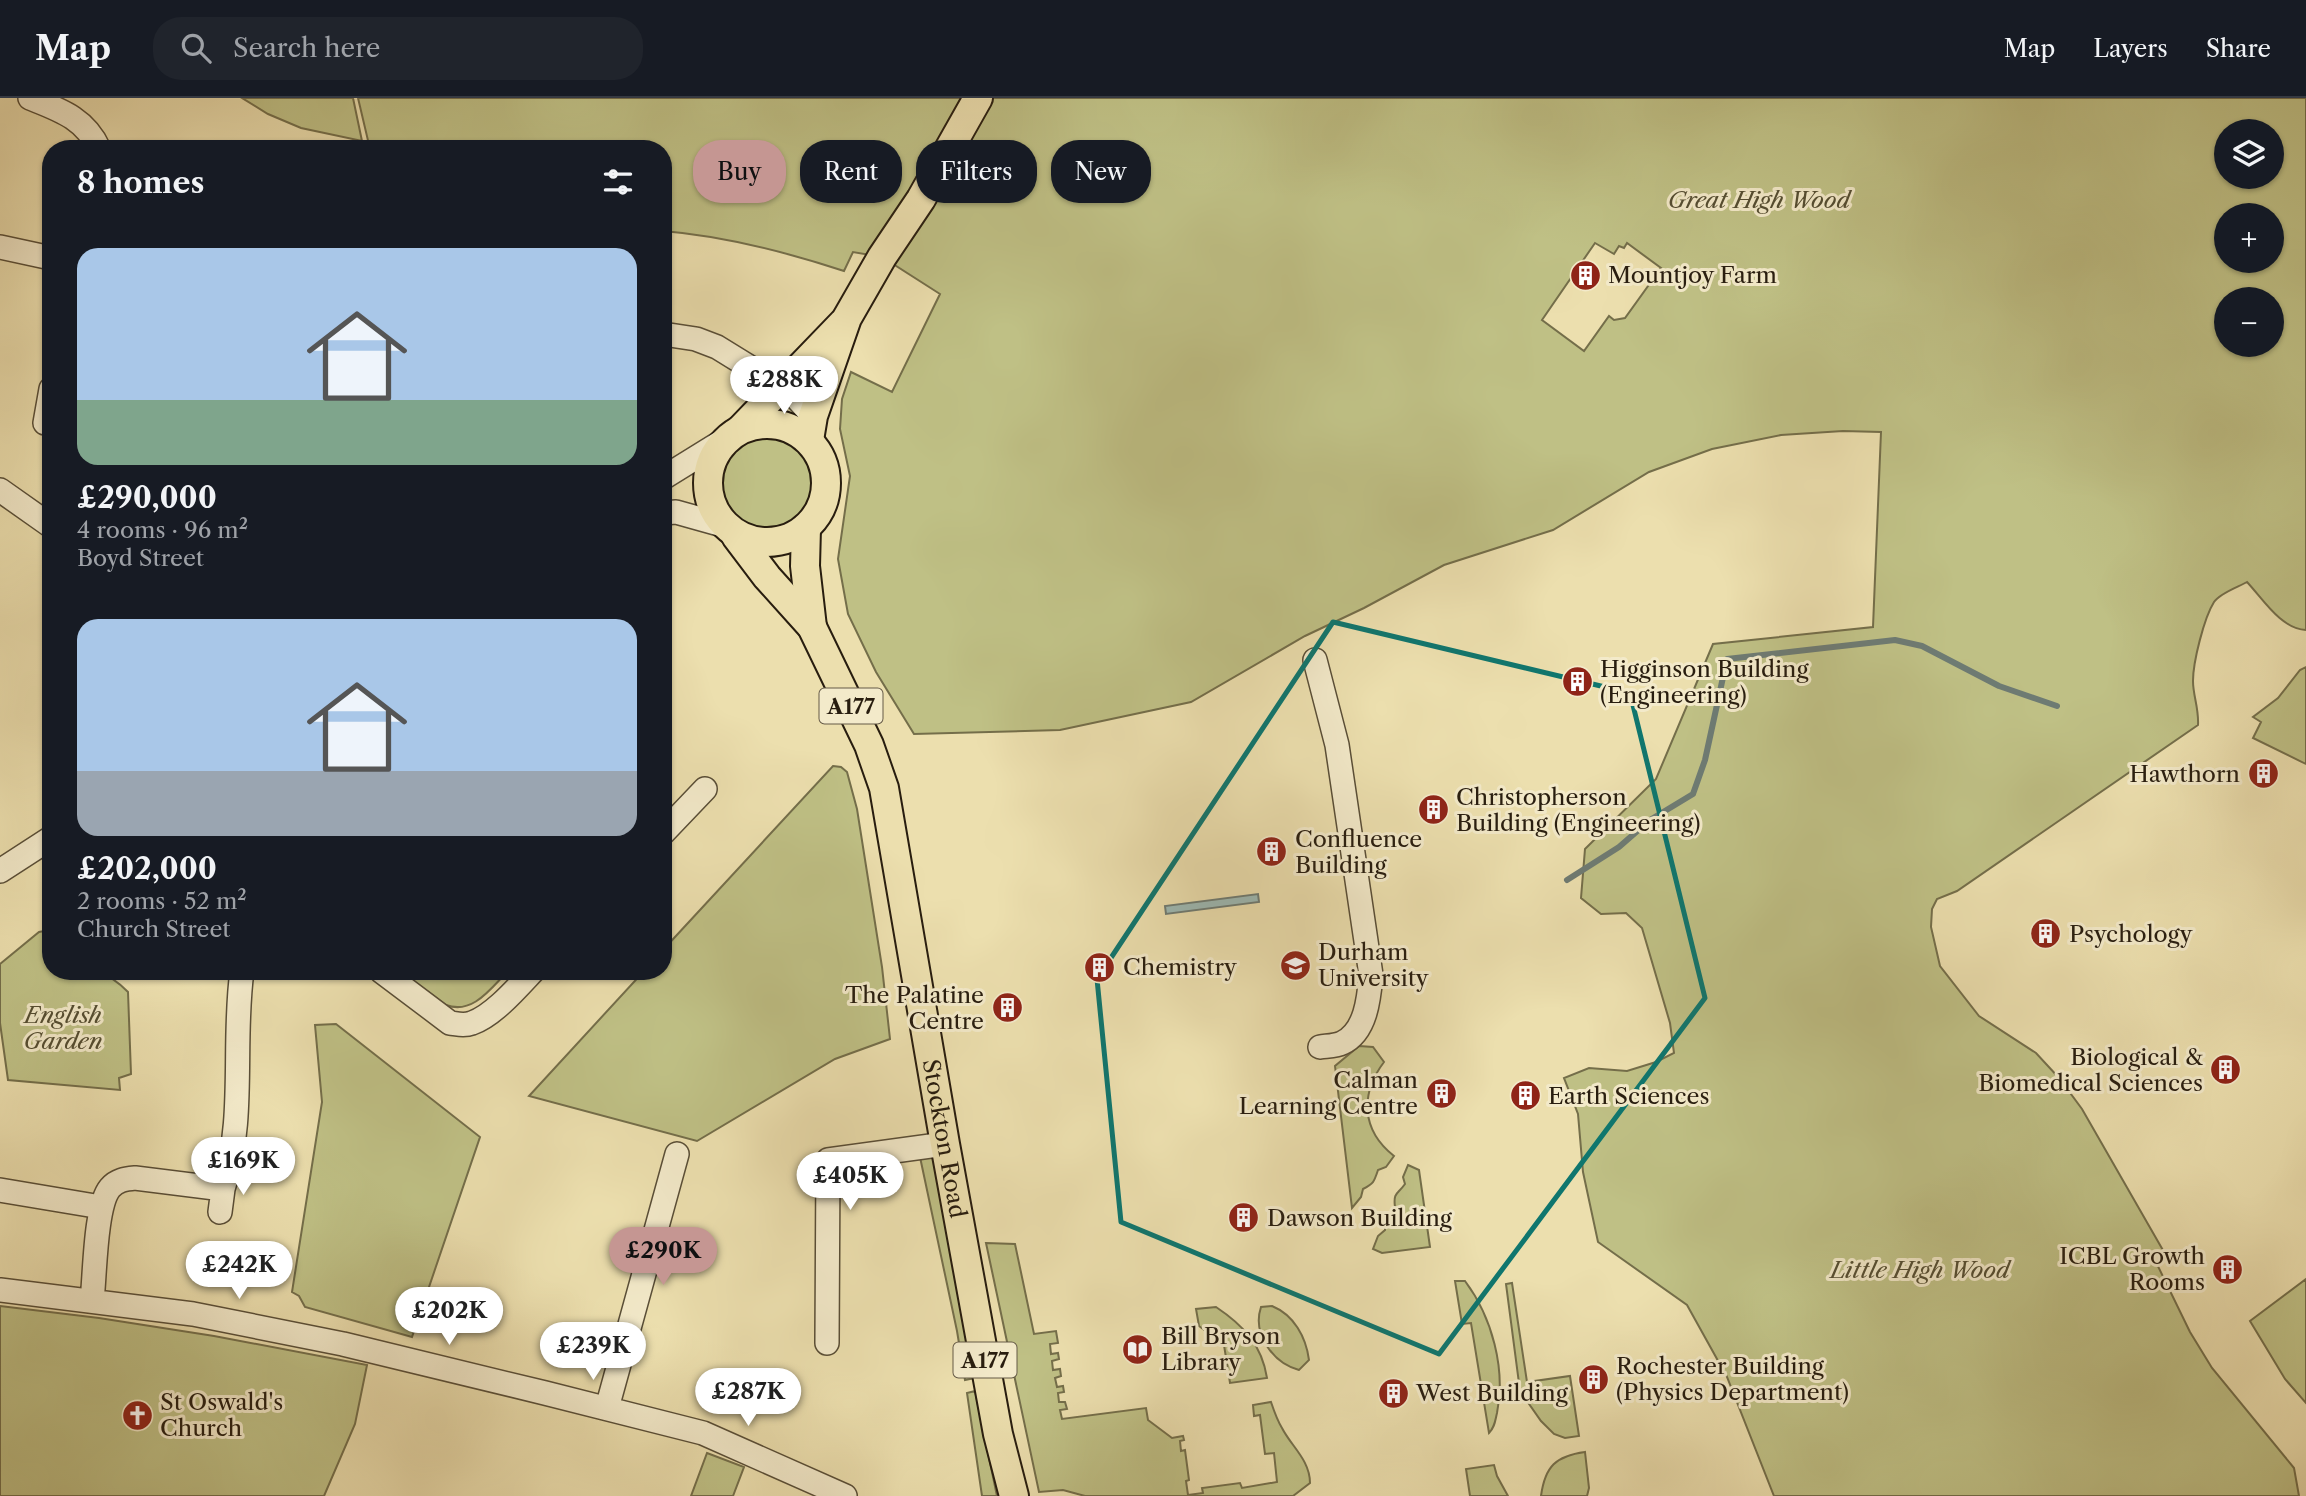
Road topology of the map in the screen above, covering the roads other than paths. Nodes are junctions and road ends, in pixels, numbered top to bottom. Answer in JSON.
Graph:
{"nodes":[{"id":1,"x":30,"y":98,"type":"edge"},
{"id":2,"x":978,"y":98,"type":"edge"},
{"id":3,"x":95,"y":140,"type":"edge"},
{"id":4,"x":0,"y":247,"type":"edge"},
{"id":5,"x":42,"y":256,"type":"edge"},
{"id":6,"x":848,"y":318,"type":"junction"},
{"id":7,"x":672,"y":334,"type":"edge"},
{"id":8,"x":781,"y":386,"type":"junction"},
{"id":9,"x":811,"y":428,"type":"junction"},
{"id":10,"x":734,"y":434,"type":"junction"},
{"id":11,"x":672,"y":472,"type":"edge"},
{"id":12,"x":0,"y":490,"type":"edge"},
{"id":13,"x":672,"y":512,"type":"edge"},
{"id":14,"x":42,"y":520,"type":"edge"},
{"id":15,"x":806,"y":528,"type":"junction"},
{"id":16,"x":731,"y":531,"type":"junction"},
{"id":17,"x":812,"y":627,"type":"junction"},
{"id":18,"x":1315,"y":660,"type":"dead end"},
{"id":19,"x":705,"y":789,"type":"dead end"},
{"id":20,"x":672,"y":824,"type":"edge"},
{"id":21,"x":42,"y":842,"type":"edge"},
{"id":22,"x":0,"y":871,"type":"edge"},
{"id":23,"x":241,"y":980,"type":"edge"},
{"id":24,"x":393,"y":980,"type":"edge"},
{"id":25,"x":524,"y":980,"type":"edge"},
{"id":26,"x":1320,"y":1047,"type":"dead end"},
{"id":27,"x":945,"y":1144,"type":"junction"},
{"id":28,"x":677,"y":1154,"type":"dead end"},
{"id":29,"x":223,"y":1189,"type":"junction"},
{"id":30,"x":0,"y":1190,"type":"edge"},
{"id":31,"x":101,"y":1206,"type":"junction"},
{"id":32,"x":220,"y":1212,"type":"dead end"},
{"id":33,"x":0,"y":1290,"type":"edge"},
{"id":34,"x":92,"y":1301,"type":"junction"},
{"id":35,"x":827,"y":1343,"type":"dead end"},
{"id":36,"x":607,"y":1408,"type":"junction"},
{"id":37,"x":845,"y":1496,"type":"edge"},
{"id":38,"x":1014,"y":1496,"type":"edge"}],
"edges":[{"from":1,"to":3,"type":"street"},
{"from":2,"to":6,"type":"main road"},
{"from":4,"to":5,"type":"street"},
{"from":6,"to":8,"type":"main road"},
{"from":6,"to":9,"type":"main road"},
{"from":7,"to":8,"type":"street"},
{"from":8,"to":9,"type":"street"},
{"from":8,"to":10,"type":"main road"},
{"from":9,"to":10,"type":"main road"},
{"from":9,"to":15,"type":"main road"},
{"from":10,"to":11,"type":"street"},
{"from":10,"to":16,"type":"main road"},
{"from":12,"to":14,"type":"street"},
{"from":13,"to":16,"type":"street"},
{"from":15,"to":16,"type":"main road"},
{"from":15,"to":17,"type":"main road","name":"Stockton Road","number":"A177"},
{"from":16,"to":17,"type":"main road","name":"Stockton Road"},
{"from":17,"to":27,"type":"main road","name":"Stockton Road","number":"A177"},
{"from":18,"to":26,"type":"street"},
{"from":19,"to":20,"type":"street"},
{"from":21,"to":22,"type":"street"},
{"from":23,"to":29,"type":"street"},
{"from":24,"to":25,"type":"street"},
{"from":27,"to":35,"type":"street"},
{"from":27,"to":38,"type":"main road","name":"Stockton Road","number":"A177"},
{"from":28,"to":36,"type":"street"},
{"from":29,"to":31,"type":"street"},
{"from":29,"to":32,"type":"street"},
{"from":30,"to":31,"type":"street"},
{"from":31,"to":34,"type":"street"},
{"from":33,"to":34,"type":"street"},
{"from":34,"to":36,"type":"street"},
{"from":36,"to":37,"type":"street"}]}
